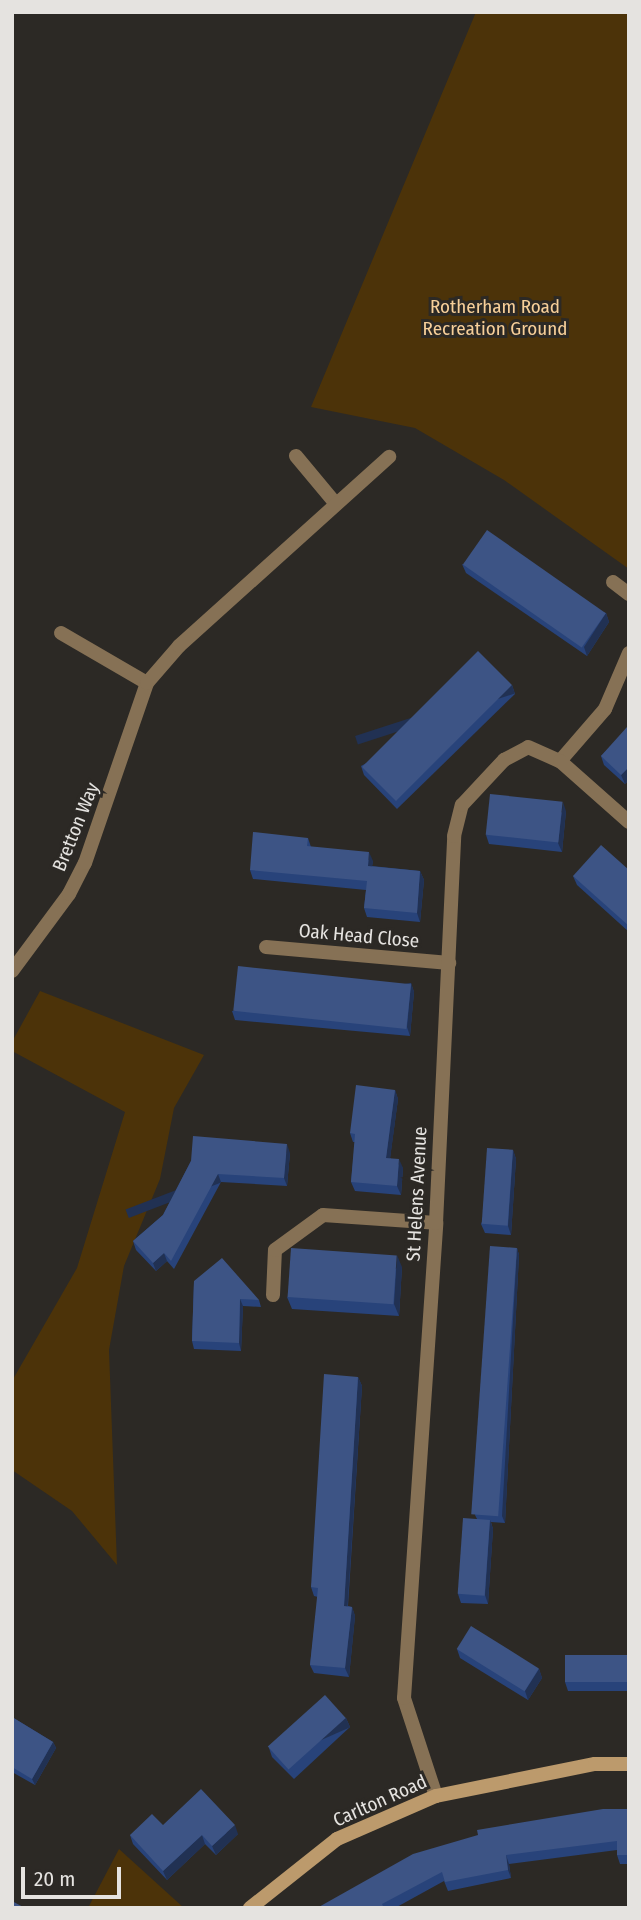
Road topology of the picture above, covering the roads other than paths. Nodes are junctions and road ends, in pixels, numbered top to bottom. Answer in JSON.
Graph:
{"nodes":[{"id":1,"x":296,"y":456,"type":"dead end"},
{"id":2,"x":389,"y":457,"type":"dead end"},
{"id":3,"x":336,"y":503,"type":"junction"},
{"id":4,"x":613,"y":582,"type":"dead end"},
{"id":5,"x":629,"y":594,"type":"edge"},
{"id":6,"x":61,"y":633,"type":"dead end"},
{"id":7,"x":629,"y":653,"type":"edge"},
{"id":8,"x":147,"y":682,"type":"junction"},
{"id":9,"x":560,"y":761,"type":"junction"},
{"id":10,"x":629,"y":822,"type":"edge"},
{"id":11,"x":266,"y":947,"type":"dead end"},
{"id":12,"x":449,"y":963,"type":"junction"},
{"id":13,"x":12,"y":971,"type":"edge"},
{"id":14,"x":436,"y":1223,"type":"junction"},
{"id":15,"x":273,"y":1295,"type":"dead end"},
{"id":16,"x":629,"y":1764,"type":"edge"},
{"id":17,"x":436,"y":1796,"type":"junction"},
{"id":18,"x":250,"y":1908,"type":"edge"}],
"edges":[{"from":1,"to":3,"type":"street"},
{"from":2,"to":3,"type":"street","name":"Bretton Way"},
{"from":3,"to":8,"type":"street","name":"Bretton Way"},
{"from":4,"to":5,"type":"street"},
{"from":6,"to":8,"type":"street"},
{"from":7,"to":9,"type":"street"},
{"from":8,"to":13,"type":"street","name":"Bretton Way"},
{"from":9,"to":10,"type":"street","name":"St Helens Avenue"},
{"from":9,"to":12,"type":"street","name":"St Helens Avenue"},
{"from":11,"to":12,"type":"street","name":"Oak Head Close"},
{"from":12,"to":14,"type":"street","name":"St Helens Avenue"},
{"from":14,"to":15,"type":"street"},
{"from":14,"to":17,"type":"street","name":"St Helens Avenue"},
{"from":16,"to":17,"type":"main road","name":"Carlton Road"},
{"from":17,"to":18,"type":"main road","name":"Carlton Road"}]}
